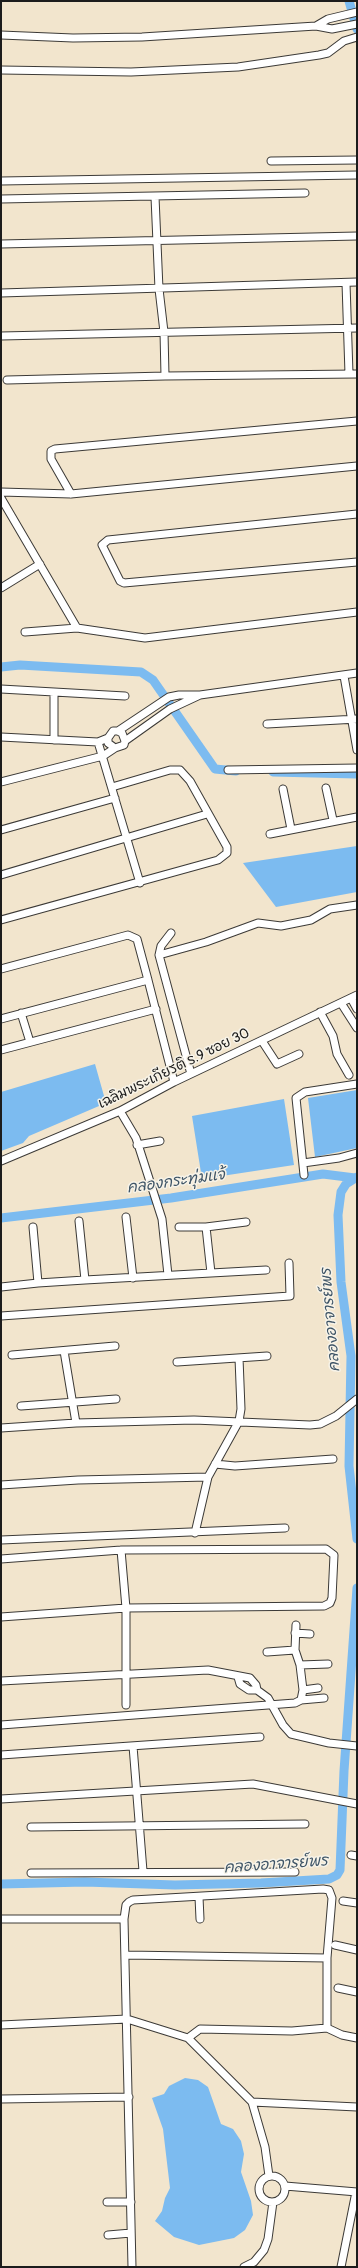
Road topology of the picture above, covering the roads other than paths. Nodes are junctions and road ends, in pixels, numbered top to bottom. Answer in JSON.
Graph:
{"nodes":[{"id":1,"x":357,"y":12,"type":"edge"},
{"id":2,"x":357,"y":24,"type":"edge"},
{"id":3,"x":316,"y":26,"type":"junction"},
{"id":4,"x":1,"y":35,"type":"edge"},
{"id":5,"x":354,"y":37,"type":"edge"},
{"id":6,"x":1,"y":70,"type":"edge"},
{"id":7,"x":271,"y":160,"type":"dead end"},
{"id":8,"x":357,"y":160,"type":"edge"},
{"id":9,"x":357,"y":175,"type":"edge"},
{"id":10,"x":1,"y":181,"type":"edge"},
{"id":11,"x":305,"y":193,"type":"dead end"},
{"id":12,"x":155,"y":197,"type":"junction"},
{"id":13,"x":1,"y":199,"type":"edge"},
{"id":14,"x":357,"y":236,"type":"edge"},
{"id":15,"x":158,"y":242,"type":"junction"},
{"id":16,"x":1,"y":244,"type":"edge"},
{"id":17,"x":346,"y":282,"type":"junction"},
{"id":18,"x":357,"y":282,"type":"edge"},
{"id":19,"x":159,"y":289,"type":"junction"},
{"id":20,"x":1,"y":293,"type":"edge"},
{"id":21,"x":349,"y":328,"type":"junction"},
{"id":22,"x":357,"y":328,"type":"edge"},
{"id":23,"x":164,"y":332,"type":"junction"},
{"id":24,"x":1,"y":336,"type":"edge"},
{"id":25,"x":353,"y":374,"type":"edge"},
{"id":26,"x":165,"y":376,"type":"junction"},
{"id":27,"x":6,"y":380,"type":"dead end"},
{"id":28,"x":357,"y":421,"type":"edge"},
{"id":29,"x":357,"y":466,"type":"edge"},
{"id":30,"x":1,"y":492,"type":"edge"},
{"id":31,"x":71,"y":494,"type":"junction"},
{"id":32,"x":1,"y":498,"type":"edge"},
{"id":33,"x":357,"y":514,"type":"edge"},
{"id":34,"x":357,"y":562,"type":"edge"},
{"id":35,"x":40,"y":564,"type":"junction"},
{"id":36,"x":1,"y":588,"type":"edge"},
{"id":37,"x":357,"y":612,"type":"edge"},
{"id":38,"x":77,"y":628,"type":"junction"},
{"id":39,"x":25,"y":632,"type":"dead end"},
{"id":40,"x":357,"y":673,"type":"edge"},
{"id":41,"x":344,"y":676,"type":"junction"},
{"id":42,"x":1,"y":689,"type":"edge"},
{"id":43,"x":54,"y":692,"type":"junction"},
{"id":44,"x":200,"y":695,"type":"junction"},
{"id":45,"x":126,"y":696,"type":"dead end"},
{"id":46,"x":354,"y":719,"type":"edge"},
{"id":47,"x":267,"y":724,"type":"dead end"},
{"id":48,"x":118,"y":731,"type":"junction"},
{"id":49,"x":1,"y":737,"type":"edge"},
{"id":50,"x":108,"y":738,"type":"junction"},
{"id":51,"x":54,"y":740,"type":"junction"},
{"id":52,"x":125,"y":741,"type":"junction"},
{"id":53,"x":98,"y":742,"type":"junction"},
{"id":54,"x":115,"y":748,"type":"junction"},
{"id":55,"x":357,"y":750,"type":"edge"},
{"id":56,"x":103,"y":756,"type":"junction"},
{"id":57,"x":357,"y":768,"type":"edge"},
{"id":58,"x":228,"y":770,"type":"dead end"},
{"id":59,"x":1,"y":782,"type":"edge"},
{"id":60,"x":112,"y":787,"type":"junction"},
{"id":61,"x":326,"y":788,"type":"dead end"},
{"id":62,"x":284,"y":789,"type":"dead end"},
{"id":63,"x":115,"y":798,"type":"junction"},
{"id":64,"x":207,"y":814,"type":"junction"},
{"id":65,"x":357,"y":817,"type":"edge"},
{"id":66,"x":333,"y":820,"type":"junction"},
{"id":67,"x":291,"y":829,"type":"junction"},
{"id":68,"x":1,"y":830,"type":"edge"},
{"id":69,"x":270,"y":834,"type":"dead end"},
{"id":70,"x":128,"y":839,"type":"junction"},
{"id":71,"x":1,"y":876,"type":"edge"},
{"id":72,"x":140,"y":883,"type":"junction"},
{"id":73,"x":357,"y":905,"type":"edge"},
{"id":74,"x":1,"y":920,"type":"edge"},
{"id":75,"x":171,"y":933,"type":"dead end"},
{"id":76,"x":159,"y":955,"type":"junction"},
{"id":77,"x":1,"y":969,"type":"edge"},
{"id":78,"x":148,"y":980,"type":"junction"},
{"id":79,"x":354,"y":997,"type":"edge"},
{"id":80,"x":341,"y":1003,"type":"junction"},
{"id":81,"x":156,"y":1009,"type":"junction"},
{"id":82,"x":357,"y":1009,"type":"edge"},
{"id":83,"x":320,"y":1012,"type":"junction"},
{"id":84,"x":21,"y":1013,"type":"junction"},
{"id":85,"x":1,"y":1019,"type":"edge"},
{"id":86,"x":357,"y":1028,"type":"edge"},
{"id":87,"x":262,"y":1041,"type":"junction"},
{"id":88,"x":30,"y":1042,"type":"junction"},
{"id":89,"x":1,"y":1050,"type":"edge"},
{"id":90,"x":299,"y":1054,"type":"dead end"},
{"id":91,"x":191,"y":1074,"type":"junction"},
{"id":92,"x":349,"y":1075,"type":"dead end"},
{"id":93,"x":174,"y":1082,"type":"junction"},
{"id":94,"x":357,"y":1084,"type":"edge"},
{"id":95,"x":120,"y":1111,"type":"junction"},
{"id":96,"x":160,"y":1141,"type":"dead end"},
{"id":97,"x":137,"y":1145,"type":"junction"},
{"id":98,"x":357,"y":1153,"type":"edge"},
{"id":99,"x":1,"y":1161,"type":"edge"},
{"id":100,"x":303,"y":1163,"type":"junction"},
{"id":101,"x":304,"y":1175,"type":"dead end"},
{"id":102,"x":126,"y":1216,"type":"dead end"},
{"id":103,"x":79,"y":1221,"type":"dead end"},
{"id":104,"x":246,"y":1222,"type":"dead end"},
{"id":105,"x":206,"y":1226,"type":"junction"},
{"id":106,"x":33,"y":1227,"type":"dead end"},
{"id":107,"x":179,"y":1228,"type":"dead end"},
{"id":108,"x":289,"y":1263,"type":"dead end"},
{"id":109,"x":266,"y":1270,"type":"dead end"},
{"id":110,"x":211,"y":1273,"type":"junction"},
{"id":111,"x":168,"y":1275,"type":"junction"},
{"id":112,"x":133,"y":1278,"type":"junction"},
{"id":113,"x":85,"y":1280,"type":"junction"},
{"id":114,"x":38,"y":1283,"type":"junction"},
{"id":115,"x":1,"y":1287,"type":"edge"},
{"id":116,"x":1,"y":1316,"type":"edge"},
{"id":117,"x":115,"y":1346,"type":"dead end"},
{"id":118,"x":64,"y":1351,"type":"junction"},
{"id":119,"x":12,"y":1355,"type":"dead end"},
{"id":120,"x":267,"y":1356,"type":"dead end"},
{"id":121,"x":239,"y":1358,"type":"junction"},
{"id":122,"x":176,"y":1362,"type":"dead end"},
{"id":123,"x":116,"y":1399,"type":"dead end"},
{"id":124,"x":357,"y":1399,"type":"edge"},
{"id":125,"x":73,"y":1402,"type":"junction"},
{"id":126,"x":21,"y":1406,"type":"dead end"},
{"id":127,"x":239,"y":1421,"type":"junction"},
{"id":128,"x":76,"y":1423,"type":"junction"},
{"id":129,"x":1,"y":1428,"type":"edge"},
{"id":130,"x":333,"y":1459,"type":"dead end"},
{"id":131,"x":215,"y":1464,"type":"junction"},
{"id":132,"x":208,"y":1477,"type":"junction"},
{"id":133,"x":1,"y":1485,"type":"edge"},
{"id":134,"x":285,"y":1528,"type":"dead end"},
{"id":135,"x":195,"y":1533,"type":"junction"},
{"id":136,"x":1,"y":1540,"type":"edge"},
{"id":137,"x":121,"y":1550,"type":"junction"},
{"id":138,"x":1,"y":1559,"type":"edge"},
{"id":139,"x":126,"y":1608,"type":"junction"},
{"id":140,"x":1,"y":1616,"type":"edge"},
{"id":141,"x":296,"y":1625,"type":"dead end"},
{"id":142,"x":296,"y":1633,"type":"junction"},
{"id":143,"x":310,"y":1634,"type":"dead end"},
{"id":144,"x":296,"y":1650,"type":"junction"},
{"id":145,"x":267,"y":1652,"type":"dead end"},
{"id":146,"x":328,"y":1664,"type":"dead end"},
{"id":147,"x":300,"y":1665,"type":"junction"},
{"id":148,"x":126,"y":1673,"type":"junction"},
{"id":149,"x":238,"y":1677,"type":"junction"},
{"id":150,"x":1,"y":1681,"type":"edge"},
{"id":151,"x":318,"y":1688,"type":"dead end"},
{"id":152,"x":257,"y":1690,"type":"junction"},
{"id":153,"x":303,"y":1690,"type":"junction"},
{"id":154,"x":324,"y":1698,"type":"dead end"},
{"id":155,"x":301,"y":1700,"type":"junction"},
{"id":156,"x":126,"y":1705,"type":"dead end"},
{"id":157,"x":273,"y":1706,"type":"junction"},
{"id":158,"x":1,"y":1724,"type":"edge"},
{"id":159,"x":260,"y":1737,"type":"dead end"},
{"id":160,"x":133,"y":1746,"type":"junction"},
{"id":161,"x":357,"y":1746,"type":"edge"},
{"id":162,"x":1,"y":1755,"type":"edge"},
{"id":163,"x":137,"y":1791,"type":"junction"},
{"id":164,"x":1,"y":1800,"type":"edge"},
{"id":165,"x":357,"y":1804,"type":"edge"},
{"id":166,"x":305,"y":1824,"type":"dead end"},
{"id":167,"x":141,"y":1826,"type":"junction"},
{"id":168,"x":31,"y":1827,"type":"dead end"},
{"id":169,"x":143,"y":1871,"type":"junction"},
{"id":170,"x":294,"y":1872,"type":"dead end"},
{"id":171,"x":31,"y":1873,"type":"dead end"},
{"id":172,"x":199,"y":1897,"type":"junction"},
{"id":173,"x":343,"y":1901,"type":"dead end"},
{"id":174,"x":357,"y":1903,"type":"edge"},
{"id":175,"x":1,"y":1919,"type":"edge"},
{"id":176,"x":124,"y":1919,"type":"junction"},
{"id":177,"x":200,"y":1919,"type":"dead end"},
{"id":178,"x":335,"y":1945,"type":"dead end"},
{"id":179,"x":357,"y":1950,"type":"edge"},
{"id":180,"x":126,"y":1955,"type":"junction"},
{"id":181,"x":327,"y":1958,"type":"junction"},
{"id":182,"x":338,"y":1988,"type":"dead end"},
{"id":183,"x":357,"y":1992,"type":"edge"},
{"id":184,"x":126,"y":2018,"type":"junction"},
{"id":185,"x":1,"y":2025,"type":"edge"},
{"id":186,"x":327,"y":2028,"type":"junction"},
{"id":187,"x":188,"y":2038,"type":"junction"},
{"id":188,"x":357,"y":2038,"type":"edge"},
{"id":189,"x":129,"y":2097,"type":"junction"},
{"id":190,"x":1,"y":2099,"type":"edge"},
{"id":191,"x":252,"y":2102,"type":"junction"},
{"id":192,"x":357,"y":2107,"type":"edge"},
{"id":193,"x":269,"y":2176,"type":"junction"},
{"id":194,"x":285,"y":2186,"type":"junction"},
{"id":195,"x":357,"y":2192,"type":"edge"},
{"id":196,"x":107,"y":2202,"type":"dead end"},
{"id":197,"x":131,"y":2202,"type":"junction"},
{"id":198,"x":273,"y":2202,"type":"junction"},
{"id":199,"x":131,"y":2233,"type":"junction"},
{"id":200,"x":108,"y":2235,"type":"dead end"},
{"id":201,"x":132,"y":2267,"type":"edge"},
{"id":202,"x":244,"y":2267,"type":"edge"},
{"id":203,"x":342,"y":2267,"type":"edge"}],
"edges":[{"from":1,"to":3,"type":"street"},
{"from":2,"to":3,"type":"street"},
{"from":3,"to":4,"type":"street"},
{"from":5,"to":6,"type":"street"},
{"from":7,"to":8,"type":"street"},
{"from":9,"to":10,"type":"street"},
{"from":11,"to":12,"type":"street"},
{"from":12,"to":13,"type":"street"},
{"from":12,"to":15,"type":"street"},
{"from":14,"to":15,"type":"street"},
{"from":15,"to":16,"type":"street"},
{"from":15,"to":19,"type":"street"},
{"from":17,"to":18,"type":"street"},
{"from":17,"to":19,"type":"street"},
{"from":17,"to":21,"type":"street"},
{"from":19,"to":20,"type":"street"},
{"from":19,"to":23,"type":"street"},
{"from":21,"to":22,"type":"street"},
{"from":21,"to":23,"type":"street"},
{"from":21,"to":25,"type":"street"},
{"from":23,"to":24,"type":"street"},
{"from":23,"to":26,"type":"street"},
{"from":25,"to":26,"type":"street"},
{"from":26,"to":27,"type":"street"},
{"from":28,"to":31,"type":"street"},
{"from":29,"to":31,"type":"street"},
{"from":30,"to":31,"type":"street"},
{"from":32,"to":35,"type":"street"},
{"from":33,"to":34,"type":"street"},
{"from":35,"to":36,"type":"street"},
{"from":35,"to":38,"type":"street"},
{"from":37,"to":38,"type":"street"},
{"from":38,"to":39,"type":"street"},
{"from":40,"to":41,"type":"street"},
{"from":41,"to":44,"type":"street"},
{"from":41,"to":46,"type":"street"},
{"from":42,"to":43,"type":"street"},
{"from":43,"to":45,"type":"street"},
{"from":43,"to":51,"type":"street"},
{"from":44,"to":48,"type":"street"},
{"from":44,"to":52,"type":"street"},
{"from":46,"to":47,"type":"street"},
{"from":46,"to":55,"type":"street"},
{"from":48,"to":50,"type":"street"},
{"from":48,"to":52,"type":"street"},
{"from":49,"to":51,"type":"street"},
{"from":50,"to":53,"type":"street"},
{"from":50,"to":54,"type":"street"},
{"from":51,"to":53,"type":"street"},
{"from":52,"to":54,"type":"street"},
{"from":53,"to":56,"type":"street"},
{"from":54,"to":56,"type":"street"},
{"from":56,"to":59,"type":"street"},
{"from":56,"to":60,"type":"street"},
{"from":57,"to":58,"type":"street"},
{"from":60,"to":63,"type":"street"},
{"from":60,"to":64,"type":"street"},
{"from":61,"to":66,"type":"street"},
{"from":62,"to":67,"type":"street"},
{"from":63,"to":68,"type":"street"},
{"from":63,"to":70,"type":"street"},
{"from":64,"to":70,"type":"street"},
{"from":64,"to":72,"type":"street"},
{"from":65,"to":66,"type":"street"},
{"from":66,"to":67,"type":"street"},
{"from":67,"to":69,"type":"street"},
{"from":70,"to":71,"type":"street"},
{"from":70,"to":72,"type":"street"},
{"from":72,"to":74,"type":"street"},
{"from":73,"to":76,"type":"street"},
{"from":75,"to":76,"type":"street"},
{"from":76,"to":91,"type":"street"},
{"from":77,"to":78,"type":"street"},
{"from":78,"to":81,"type":"street"},
{"from":78,"to":84,"type":"street"},
{"from":79,"to":80,"type":"street","name":"เฉลิมพระเกียรติ ร.9 ซอย 30"},
{"from":79,"to":82,"type":"street"},
{"from":80,"to":83,"type":"street","name":"เฉลิมพระเกียรติ ร.9 ซอย 30"},
{"from":80,"to":86,"type":"street"},
{"from":81,"to":88,"type":"street"},
{"from":81,"to":93,"type":"street"},
{"from":83,"to":87,"type":"street","name":"เฉลิมพระเกียรติ ร.9 ซอย 30"},
{"from":83,"to":92,"type":"street"},
{"from":84,"to":85,"type":"street"},
{"from":84,"to":88,"type":"street"},
{"from":87,"to":90,"type":"street"},
{"from":87,"to":91,"type":"street","name":"เฉลิมพระเกียรติ ร.9 ซอย 30"},
{"from":88,"to":89,"type":"street"},
{"from":91,"to":93,"type":"street","name":"เฉลิมพระเกียรติ ร.9 ซอย 30"},
{"from":93,"to":95,"type":"street","name":"เฉลิมพระเกียรติ ร.9 ซอย 30"},
{"from":94,"to":100,"type":"street"},
{"from":95,"to":97,"type":"street"},
{"from":95,"to":99,"type":"street","name":"เฉลิมพระเกียรติ ร.9 ซอย 30"},
{"from":96,"to":97,"type":"street"},
{"from":97,"to":111,"type":"street"},
{"from":98,"to":100,"type":"street"},
{"from":100,"to":101,"type":"street"},
{"from":102,"to":112,"type":"street"},
{"from":103,"to":113,"type":"street"},
{"from":104,"to":105,"type":"street"},
{"from":105,"to":107,"type":"street"},
{"from":105,"to":110,"type":"street"},
{"from":106,"to":114,"type":"street"},
{"from":108,"to":116,"type":"street"},
{"from":109,"to":110,"type":"street"},
{"from":110,"to":111,"type":"street"},
{"from":111,"to":112,"type":"street"},
{"from":112,"to":113,"type":"street"},
{"from":113,"to":114,"type":"street"},
{"from":114,"to":115,"type":"street"},
{"from":117,"to":118,"type":"street"},
{"from":118,"to":119,"type":"street"},
{"from":118,"to":125,"type":"street"},
{"from":120,"to":121,"type":"street"},
{"from":121,"to":122,"type":"street"},
{"from":121,"to":127,"type":"street"},
{"from":123,"to":125,"type":"street"},
{"from":124,"to":127,"type":"street"},
{"from":125,"to":126,"type":"street"},
{"from":125,"to":128,"type":"street"},
{"from":127,"to":128,"type":"street"},
{"from":127,"to":131,"type":"street"},
{"from":128,"to":129,"type":"street"},
{"from":130,"to":131,"type":"street"},
{"from":131,"to":132,"type":"street"},
{"from":132,"to":133,"type":"street"},
{"from":132,"to":135,"type":"street"},
{"from":134,"to":135,"type":"street"},
{"from":135,"to":136,"type":"street"},
{"from":137,"to":138,"type":"street"},
{"from":137,"to":139,"type":"street"},
{"from":137,"to":139,"type":"street"},
{"from":139,"to":140,"type":"street"},
{"from":139,"to":148,"type":"street"},
{"from":141,"to":142,"type":"street"},
{"from":142,"to":143,"type":"street"},
{"from":142,"to":144,"type":"street"},
{"from":144,"to":145,"type":"street"},
{"from":144,"to":147,"type":"street"},
{"from":146,"to":147,"type":"street"},
{"from":147,"to":153,"type":"street"},
{"from":148,"to":149,"type":"street"},
{"from":148,"to":150,"type":"street"},
{"from":148,"to":156,"type":"street"},
{"from":149,"to":152,"type":"street"},
{"from":149,"to":152,"type":"street"},
{"from":151,"to":153,"type":"street"},
{"from":152,"to":157,"type":"street"},
{"from":153,"to":155,"type":"street"},
{"from":154,"to":155,"type":"street"},
{"from":155,"to":157,"type":"street"},
{"from":157,"to":158,"type":"street"},
{"from":157,"to":161,"type":"street"},
{"from":159,"to":160,"type":"street"},
{"from":160,"to":162,"type":"street"},
{"from":160,"to":163,"type":"street"},
{"from":163,"to":164,"type":"street"},
{"from":163,"to":165,"type":"street"},
{"from":163,"to":167,"type":"street"},
{"from":166,"to":167,"type":"street"},
{"from":167,"to":168,"type":"street"},
{"from":167,"to":169,"type":"street"},
{"from":169,"to":170,"type":"street"},
{"from":169,"to":171,"type":"street"},
{"from":172,"to":176,"type":"street"},
{"from":172,"to":177,"type":"street"},
{"from":172,"to":181,"type":"street"},
{"from":173,"to":174,"type":"street"},
{"from":175,"to":176,"type":"street"},
{"from":176,"to":180,"type":"street"},
{"from":178,"to":179,"type":"street"},
{"from":180,"to":181,"type":"street"},
{"from":180,"to":184,"type":"street"},
{"from":181,"to":186,"type":"street"},
{"from":182,"to":183,"type":"street"},
{"from":184,"to":185,"type":"street"},
{"from":184,"to":187,"type":"street"},
{"from":184,"to":189,"type":"street"},
{"from":186,"to":187,"type":"street"},
{"from":186,"to":188,"type":"street"},
{"from":187,"to":191,"type":"street"},
{"from":189,"to":190,"type":"street"},
{"from":189,"to":197,"type":"street"},
{"from":191,"to":192,"type":"street"},
{"from":191,"to":193,"type":"street"},
{"from":193,"to":194,"type":"street"},
{"from":193,"to":198,"type":"street"},
{"from":194,"to":195,"type":"street"},
{"from":194,"to":198,"type":"street"},
{"from":195,"to":203,"type":"street"},
{"from":196,"to":197,"type":"street"},
{"from":197,"to":199,"type":"street"},
{"from":198,"to":202,"type":"street"},
{"from":199,"to":200,"type":"street"},
{"from":199,"to":201,"type":"street"}]}
